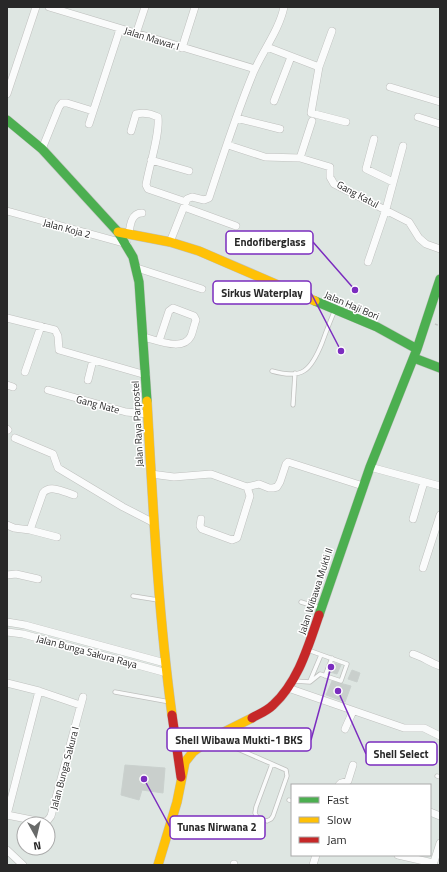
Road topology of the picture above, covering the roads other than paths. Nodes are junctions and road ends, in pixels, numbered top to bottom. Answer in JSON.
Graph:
{"nodes":[{"id":1,"x":36,"y":7,"type":"edge"},
{"id":2,"x":49,"y":7,"type":"edge"},
{"id":3,"x":145,"y":7,"type":"edge"},
{"id":4,"x":195,"y":7,"type":"edge"},
{"id":5,"x":284,"y":7,"type":"edge"},
{"id":6,"x":120,"y":28,"type":"junction"},
{"id":7,"x":332,"y":31,"type":"dead end"},
{"id":8,"x":136,"y":34,"type":"junction"},
{"id":9,"x":267,"y":47,"type":"junction"},
{"id":10,"x":182,"y":48,"type":"junction"},
{"id":11,"x":291,"y":57,"type":"junction"},
{"id":12,"x":319,"y":67,"type":"junction"},
{"id":13,"x":255,"y":69,"type":"junction"},
{"id":14,"x":390,"y":87,"type":"dead end"},
{"id":15,"x":7,"y":94,"type":"edge"},
{"id":16,"x":274,"y":101,"type":"dead end"},
{"id":17,"x":440,"y":102,"type":"edge"},
{"id":18,"x":93,"y":111,"type":"junction"},
{"id":19,"x":418,"y":116,"type":"dead end"},
{"id":20,"x":236,"y":118,"type":"junction"},
{"id":21,"x":7,"y":120,"type":"edge"},
{"id":22,"x":312,"y":121,"type":"dead end"},
{"id":23,"x":346,"y":122,"type":"dead end"},
{"id":24,"x":89,"y":124,"type":"dead end"},
{"id":25,"x":440,"y":124,"type":"edge"},
{"id":26,"x":280,"y":129,"type":"dead end"},
{"id":27,"x":131,"y":131,"type":"dead end"},
{"id":28,"x":374,"y":139,"type":"dead end"},
{"id":29,"x":228,"y":144,"type":"junction"},
{"id":30,"x":403,"y":146,"type":"dead end"},
{"id":31,"x":42,"y":149,"type":"junction"},
{"id":32,"x":300,"y":158,"type":"junction"},
{"id":33,"x":151,"y":160,"type":"junction"},
{"id":34,"x":189,"y":172,"type":"dead end"},
{"id":35,"x":393,"y":182,"type":"junction"},
{"id":36,"x":185,"y":205,"type":"junction"},
{"id":37,"x":386,"y":209,"type":"junction"},
{"id":38,"x":7,"y":211,"type":"edge"},
{"id":39,"x":142,"y":213,"type":"dead end"},
{"id":40,"x":236,"y":226,"type":"dead end"},
{"id":41,"x":118,"y":232,"type":"junction"},
{"id":42,"x":129,"y":234,"type":"junction"},
{"id":43,"x":170,"y":242,"type":"junction"},
{"id":44,"x":127,"y":244,"type":"junction"},
{"id":45,"x":440,"y":249,"type":"edge"},
{"id":46,"x":368,"y":262,"type":"dead end"},
{"id":47,"x":137,"y":268,"type":"junction"},
{"id":48,"x":440,"y":279,"type":"edge"},
{"id":49,"x":202,"y":289,"type":"dead end"},
{"id":50,"x":335,"y":310,"type":"junction"},
{"id":51,"x":7,"y":318,"type":"edge"},
{"id":52,"x":41,"y":326,"type":"junction"},
{"id":53,"x":143,"y":337,"type":"junction"},
{"id":54,"x":159,"y":341,"type":"junction"},
{"id":55,"x":416,"y":353,"type":"junction"},
{"id":56,"x":93,"y":360,"type":"junction"},
{"id":57,"x":440,"y":368,"type":"edge"},
{"id":58,"x":272,"y":371,"type":"dead end"},
{"id":59,"x":25,"y":372,"type":"dead end"},
{"id":60,"x":294,"y":373,"type":"junction"},
{"id":61,"x":146,"y":375,"type":"junction"},
{"id":62,"x":88,"y":380,"type":"dead end"},
{"id":63,"x":48,"y":390,"type":"dead end"},
{"id":64,"x":293,"y":405,"type":"dead end"},
{"id":65,"x":148,"y":414,"type":"junction"},
{"id":66,"x":15,"y":438,"type":"dead end"},
{"id":67,"x":370,"y":467,"type":"junction"},
{"id":68,"x":151,"y":474,"type":"junction"},
{"id":69,"x":424,"y":482,"type":"junction"},
{"id":70,"x":363,"y":486,"type":"junction"},
{"id":71,"x":440,"y":486,"type":"edge"},
{"id":72,"x":247,"y":487,"type":"junction"},
{"id":73,"x":74,"y":495,"type":"dead end"},
{"id":74,"x":440,"y":515,"type":"edge"},
{"id":75,"x":414,"y":519,"type":"dead end"},
{"id":76,"x":201,"y":520,"type":"dead end"},
{"id":77,"x":154,"y":523,"type":"junction"},
{"id":78,"x":7,"y":525,"type":"edge"},
{"id":79,"x":11,"y":528,"type":"edge"},
{"id":80,"x":30,"y":530,"type":"junction"},
{"id":81,"x":57,"y":537,"type":"dead end"},
{"id":82,"x":423,"y":568,"type":"dead end"},
{"id":83,"x":7,"y":575,"type":"edge"},
{"id":84,"x":38,"y":579,"type":"dead end"},
{"id":85,"x":133,"y":596,"type":"dead end"},
{"id":86,"x":159,"y":600,"type":"junction"},
{"id":87,"x":301,"y":602,"type":"dead end"},
{"id":88,"x":320,"y":609,"type":"junction"},
{"id":89,"x":7,"y":622,"type":"edge"},
{"id":90,"x":25,"y":625,"type":"junction"},
{"id":91,"x":7,"y":632,"type":"edge"},
{"id":92,"x":23,"y":634,"type":"junction"},
{"id":93,"x":97,"y":644,"type":"junction"},
{"id":94,"x":307,"y":649,"type":"junction"},
{"id":95,"x":95,"y":653,"type":"junction"},
{"id":96,"x":321,"y":654,"type":"junction"},
{"id":97,"x":413,"y":654,"type":"dead end"},
{"id":98,"x":332,"y":658,"type":"junction"},
{"id":99,"x":165,"y":663,"type":"junction"},
{"id":100,"x":440,"y":666,"type":"edge"},
{"id":101,"x":167,"y":673,"type":"junction"},
{"id":102,"x":325,"y":676,"type":"junction"},
{"id":103,"x":310,"y":682,"type":"junction"},
{"id":104,"x":7,"y":683,"type":"edge"},
{"id":105,"x":290,"y":685,"type":"junction"},
{"id":106,"x":39,"y":691,"type":"junction"},
{"id":107,"x":115,"y":692,"type":"dead end"},
{"id":108,"x":83,"y":697,"type":"dead end"},
{"id":109,"x":171,"y":702,"type":"junction"},
{"id":110,"x":80,"y":705,"type":"junction"},
{"id":111,"x":353,"y":711,"type":"junction"},
{"id":112,"x":345,"y":729,"type":"dead end"},
{"id":113,"x":440,"y":736,"type":"edge"},
{"id":114,"x":212,"y":738,"type":"junction"},
{"id":115,"x":272,"y":764,"type":"junction"},
{"id":116,"x":353,"y":765,"type":"dead end"},
{"id":117,"x":181,"y":777,"type":"junction"},
{"id":118,"x":340,"y":784,"type":"edge"},
{"id":119,"x":7,"y":815,"type":"edge"},
{"id":120,"x":440,"y":843,"type":"edge"},
{"id":121,"x":7,"y":850,"type":"edge"},
{"id":122,"x":402,"y":856,"type":"edge"},
{"id":123,"x":433,"y":864,"type":"edge"},
{"id":124,"x":23,"y":865,"type":"edge"},
{"id":125,"x":158,"y":865,"type":"edge"}],
"edges":[{"from":1,"to":15,"type":"street"},
{"from":2,"to":6,"type":"street","name":"Jalan Mawar I"},
{"from":3,"to":8,"type":"street"},
{"from":4,"to":10,"type":"street"},
{"from":5,"to":9,"type":"street"},
{"from":6,"to":8,"type":"street","name":"Jalan Mawar I"},
{"from":6,"to":18,"type":"street"},
{"from":7,"to":12,"type":"street"},
{"from":8,"to":10,"type":"street","name":"Jalan Mawar I"},
{"from":9,"to":11,"type":"street"},
{"from":9,"to":13,"type":"street"},
{"from":10,"to":13,"type":"street","name":"Jalan Mawar I"},
{"from":11,"to":12,"type":"street"},
{"from":11,"to":16,"type":"street"},
{"from":12,"to":23,"type":"street"},
{"from":13,"to":20,"type":"street"},
{"from":14,"to":17,"type":"street"},
{"from":18,"to":24,"type":"street"},
{"from":18,"to":31,"type":"street"},
{"from":19,"to":25,"type":"street"},
{"from":20,"to":26,"type":"street"},
{"from":20,"to":29,"type":"street"},
{"from":21,"to":31,"type":"main road","name":"Jalan Raya Parpostel"},
{"from":22,"to":32,"type":"street"},
{"from":27,"to":33,"type":"street"},
{"from":28,"to":35,"type":"street"},
{"from":29,"to":32,"type":"street","name":"Gang Katul"},
{"from":29,"to":36,"type":"street"},
{"from":30,"to":35,"type":"street"},
{"from":31,"to":41,"type":"main road","name":"Jalan Raya Parpostel"},
{"from":32,"to":37,"type":"street","name":"Gang Katul"},
{"from":33,"to":34,"type":"street"},
{"from":33,"to":36,"type":"street"},
{"from":35,"to":37,"type":"street"},
{"from":36,"to":40,"type":"street"},
{"from":36,"to":43,"type":"street"},
{"from":37,"to":45,"type":"street","name":"Gang Katul"},
{"from":37,"to":46,"type":"street"},
{"from":38,"to":44,"type":"street","name":"Jalan Koja 2"},
{"from":39,"to":42,"type":"street"},
{"from":41,"to":42,"type":"main road","name":"Jalan Haji Bori"},
{"from":41,"to":44,"type":"main road","name":"Jalan Raya Parpostel"},
{"from":42,"to":43,"type":"main road","name":"Jalan Haji Bori"},
{"from":43,"to":50,"type":"main road","name":"Jalan Haji Bori"},
{"from":44,"to":47,"type":"main road","name":"Jalan Raya Parpostel"},
{"from":47,"to":49,"type":"street"},
{"from":47,"to":53,"type":"main road","name":"Jalan Raya Parpostel"},
{"from":48,"to":55,"type":"main road","name":"Jalan Wibawa Mukti II"},
{"from":50,"to":55,"type":"main road","name":"Jalan Haji Bori"},
{"from":50,"to":60,"type":"lane"},
{"from":51,"to":52,"type":"street"},
{"from":52,"to":56,"type":"street"},
{"from":52,"to":59,"type":"street"},
{"from":53,"to":54,"type":"street"},
{"from":53,"to":61,"type":"main road","name":"Jalan Raya Parpostel"},
{"from":54,"to":54,"type":"street"},
{"from":55,"to":57,"type":"main road","name":"Jalan Haji Bori"},
{"from":55,"to":67,"type":"main road","name":"Jalan Wibawa Mukti II"},
{"from":56,"to":61,"type":"street"},
{"from":56,"to":62,"type":"street"},
{"from":58,"to":60,"type":"lane"},
{"from":60,"to":64,"type":"lane"},
{"from":61,"to":65,"type":"main road","name":"Jalan Raya Parpostel"},
{"from":63,"to":65,"type":"street","name":"Gang Nate"},
{"from":65,"to":68,"type":"main road","name":"Jalan Raya Parpostel"},
{"from":66,"to":77,"type":"street"},
{"from":67,"to":69,"type":"street"},
{"from":67,"to":70,"type":"main road","name":"Jalan Wibawa Mukti II"},
{"from":68,"to":72,"type":"street"},
{"from":68,"to":77,"type":"main road","name":"Jalan Raya Parpostel"},
{"from":69,"to":71,"type":"street"},
{"from":69,"to":75,"type":"street"},
{"from":70,"to":72,"type":"street"},
{"from":70,"to":88,"type":"main road","name":"Jalan Wibawa Mukti II"},
{"from":72,"to":76,"type":"street"},
{"from":73,"to":80,"type":"street"},
{"from":74,"to":82,"type":"street"},
{"from":77,"to":86,"type":"main road","name":"Jalan Raya Parpostel"},
{"from":78,"to":79,"type":"street"},
{"from":79,"to":80,"type":"street"},
{"from":80,"to":81,"type":"street"},
{"from":83,"to":84,"type":"street"},
{"from":85,"to":86,"type":"lane"},
{"from":86,"to":99,"type":"main road","name":"Jalan Raya Parpostel"},
{"from":87,"to":88,"type":"lane"},
{"from":88,"to":94,"type":"main road","name":"Jalan Wibawa Mukti II"},
{"from":89,"to":90,"type":"street","name":"Jalan Bunga Sakura Raya"},
{"from":90,"to":92,"type":"street"},
{"from":90,"to":93,"type":"street","name":"Jalan Bunga Sakura Raya"},
{"from":91,"to":92,"type":"street","name":"Jalan Bunga Sakura Raya"},
{"from":92,"to":95,"type":"street","name":"Jalan Bunga Sakura Raya"},
{"from":93,"to":95,"type":"street"},
{"from":93,"to":99,"type":"street","name":"Jalan Bunga Sakura Raya"},
{"from":94,"to":96,"type":"lane"},
{"from":94,"to":105,"type":"main road","name":"Jalan Wibawa Mukti II"},
{"from":95,"to":101,"type":"street","name":"Jalan Bunga Sakura Raya"},
{"from":96,"to":98,"type":"lane"},
{"from":96,"to":103,"type":"lane"},
{"from":97,"to":100,"type":"street"},
{"from":98,"to":102,"type":"lane"},
{"from":98,"to":102,"type":"lane"},
{"from":99,"to":101,"type":"main road","name":"Jalan Raya Parpostel"},
{"from":101,"to":109,"type":"main road","name":"Jalan Raya Parpostel"},
{"from":102,"to":103,"type":"lane"},
{"from":103,"to":105,"type":"lane"},
{"from":104,"to":106,"type":"street"},
{"from":105,"to":111,"type":"street"},
{"from":105,"to":114,"type":"main road","name":"Jalan Wibawa Mukti II"},
{"from":106,"to":110,"type":"street"},
{"from":106,"to":119,"type":"street"},
{"from":107,"to":109,"type":"lane"},
{"from":108,"to":110,"type":"street","name":"Jalan Bunga Sakura I"},
{"from":109,"to":117,"type":"main road","name":"Jalan Raya Parpostel"},
{"from":110,"to":119,"type":"street","name":"Jalan Bunga Sakura I"},
{"from":111,"to":112,"type":"street"},
{"from":111,"to":113,"type":"street"},
{"from":114,"to":115,"type":"lane"},
{"from":114,"to":117,"type":"main road","name":"Jalan Wibawa Mukti II"},
{"from":115,"to":115,"type":"lane"},
{"from":116,"to":118,"type":"street"},
{"from":117,"to":125,"type":"main road","name":"Jalan Wibawa Mukti II"},
{"from":120,"to":123,"type":"street"},
{"from":121,"to":124,"type":"street"},
{"from":122,"to":123,"type":"street"}]}
